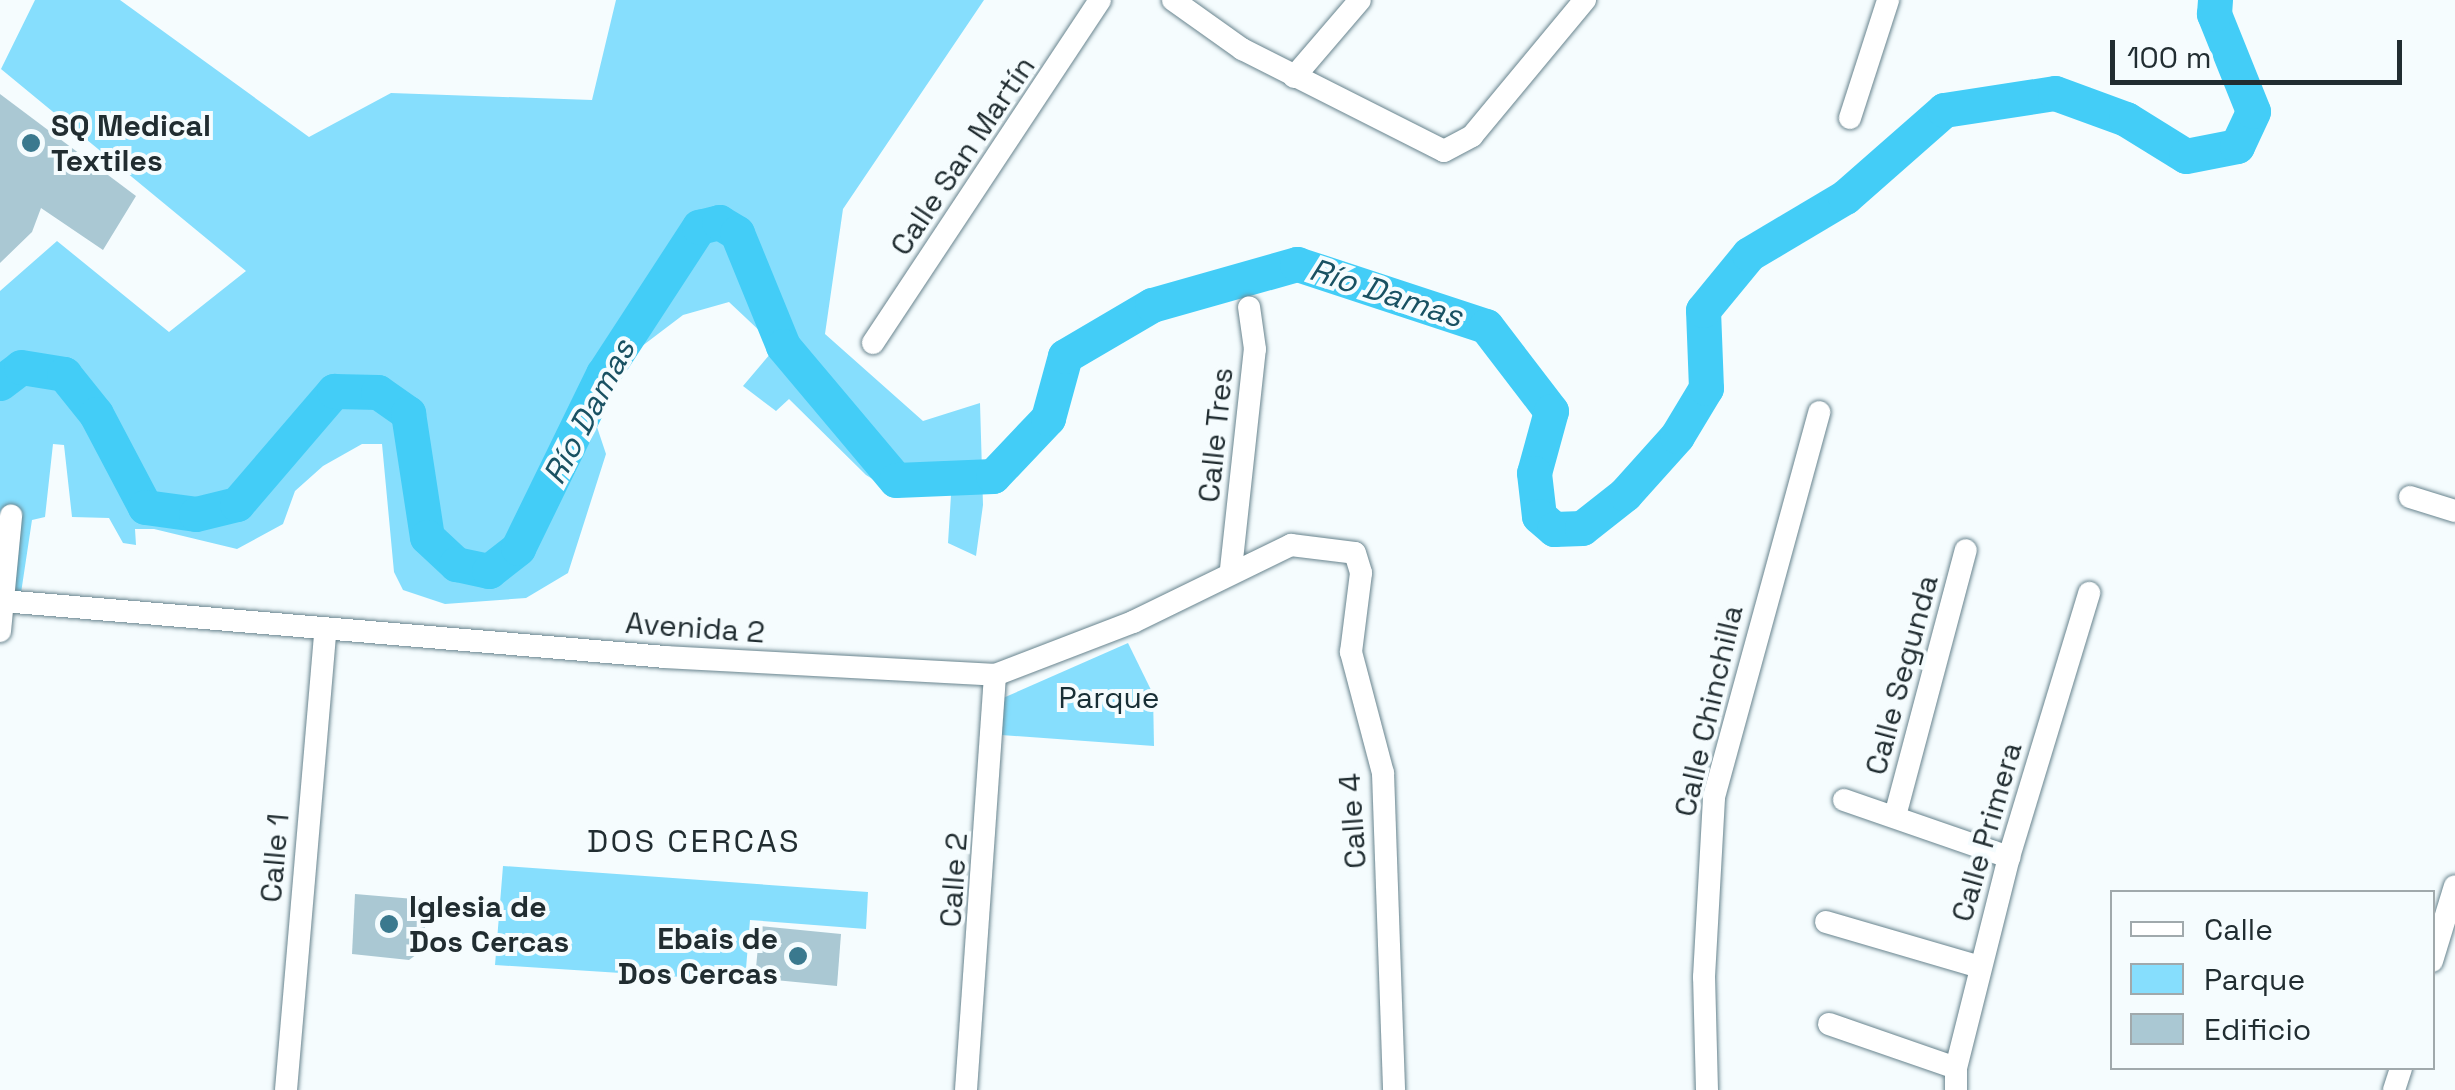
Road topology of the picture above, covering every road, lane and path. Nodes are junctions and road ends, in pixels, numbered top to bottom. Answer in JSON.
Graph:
{"nodes":[{"id":1,"x":1100,"y":0,"type":"edge"},
{"id":2,"x":1174,"y":0,"type":"edge"},
{"id":3,"x":1360,"y":0,"type":"edge"},
{"id":4,"x":1585,"y":0,"type":"edge"},
{"id":5,"x":1888,"y":0,"type":"edge"},
{"id":6,"x":1294,"y":77,"type":"junction"},
{"id":7,"x":1850,"y":118,"type":"dead end"},
{"id":8,"x":1249,"y":307,"type":"dead end"},
{"id":9,"x":872,"y":343,"type":"dead end"},
{"id":10,"x":1818,"y":412,"type":"dead end"},
{"id":11,"x":2410,"y":497,"type":"dead end"},
{"id":12,"x":2455,"y":511,"type":"edge"},
{"id":13,"x":11,"y":516,"type":"dead end"},
{"id":14,"x":1966,"y":550,"type":"dead end"},
{"id":15,"x":1355,"y":553,"type":"joint"},
{"id":16,"x":1231,"y":569,"type":"junction"},
{"id":17,"x":2089,"y":593,"type":"dead end"},
{"id":18,"x":3,"y":601,"type":"junction"},
{"id":19,"x":0,"y":631,"type":"edge"},
{"id":20,"x":325,"y":631,"type":"junction"},
{"id":21,"x":995,"y":675,"type":"junction"},
{"id":22,"x":1844,"y":800,"type":"dead end"},
{"id":23,"x":1895,"y":816,"type":"junction"},
{"id":24,"x":2009,"y":857,"type":"junction"},
{"id":25,"x":2455,"y":886,"type":"edge"},
{"id":26,"x":1826,"y":922,"type":"dead end"},
{"id":27,"x":2435,"y":951,"type":"edge"},
{"id":28,"x":1980,"y":967,"type":"junction"},
{"id":29,"x":1828,"y":1024,"type":"dead end"},
{"id":30,"x":1956,"y":1079,"type":"edge"},
{"id":31,"x":286,"y":1090,"type":"edge"},
{"id":32,"x":966,"y":1090,"type":"edge"},
{"id":33,"x":1394,"y":1090,"type":"edge"},
{"id":34,"x":1706,"y":1090,"type":"edge"}],
"edges":[{"from":1,"to":9,"type":"street","name":"Calle San Martín"},
{"from":2,"to":6,"type":"street"},
{"from":3,"to":6,"type":"street"},
{"from":4,"to":6,"type":"street"},
{"from":5,"to":7,"type":"street"},
{"from":8,"to":16,"type":"street","name":"Calle Tres"},
{"from":10,"to":34,"type":"street","name":"Calle Chinchilla"},
{"from":11,"to":12,"type":"street"},
{"from":13,"to":18,"type":"street"},
{"from":14,"to":23,"type":"street","name":"Calle Segunda"},
{"from":15,"to":16,"type":"street","name":"Avenida 2"},
{"from":15,"to":33,"type":"street","name":"Calle 4"},
{"from":16,"to":21,"type":"street","name":"Avenida 2"},
{"from":17,"to":24,"type":"street","name":"Calle Primera"},
{"from":18,"to":19,"type":"street"},
{"from":18,"to":20,"type":"street","name":"Avenida 2"},
{"from":20,"to":21,"type":"street","name":"Avenida 2"},
{"from":20,"to":31,"type":"street","name":"Calle 1"},
{"from":21,"to":32,"type":"street","name":"Calle 2"},
{"from":22,"to":23,"type":"street"},
{"from":23,"to":24,"type":"street"},
{"from":24,"to":28,"type":"street","name":"Calle Primera"},
{"from":25,"to":27,"type":"street"},
{"from":26,"to":28,"type":"street"},
{"from":28,"to":30,"type":"street","name":"Calle Primera"},
{"from":29,"to":30,"type":"street"}]}
